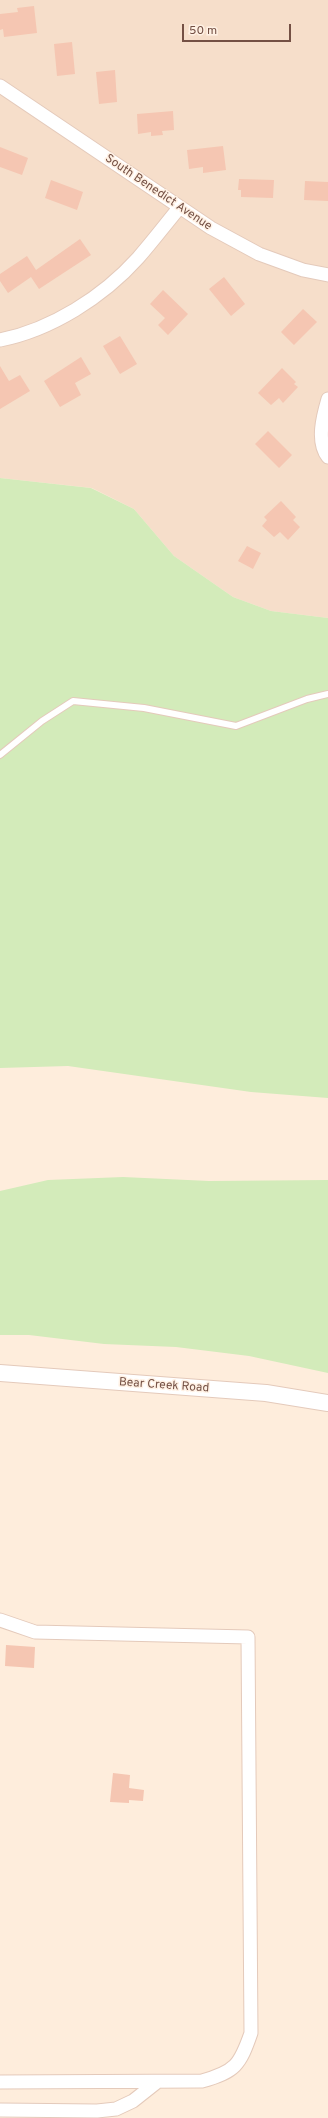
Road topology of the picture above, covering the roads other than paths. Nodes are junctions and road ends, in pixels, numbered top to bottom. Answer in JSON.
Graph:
{"nodes":[{"id":1,"x":0,"y":86,"type":"edge"},
{"id":2,"x":179,"y":208,"type":"junction"},
{"id":3,"x":328,"y":275,"type":"edge"},
{"id":4,"x":0,"y":340,"type":"edge"},
{"id":5,"x":328,"y":399,"type":"edge"},
{"id":6,"x":328,"y":457,"type":"edge"},
{"id":7,"x":328,"y":694,"type":"edge"},
{"id":8,"x":0,"y":755,"type":"edge"},
{"id":9,"x":0,"y":1373,"type":"edge"},
{"id":10,"x":328,"y":1403,"type":"edge"},
{"id":11,"x":0,"y":1620,"type":"edge"},
{"id":12,"x":0,"y":2082,"type":"edge"},
{"id":13,"x":157,"y":2082,"type":"junction"},
{"id":14,"x":0,"y":2110,"type":"edge"}],
"edges":[{"from":1,"to":2,"type":"street","name":"South Benedict Avenue"},
{"from":2,"to":3,"type":"street","name":"South Benedict Avenue"},
{"from":2,"to":4,"type":"street"},
{"from":5,"to":6,"type":"street"},
{"from":7,"to":8,"type":"lane"},
{"from":9,"to":10,"type":"street","name":"Bear Creek Road"},
{"from":11,"to":13,"type":"street"},
{"from":12,"to":13,"type":"street"},
{"from":13,"to":14,"type":"street"}]}
